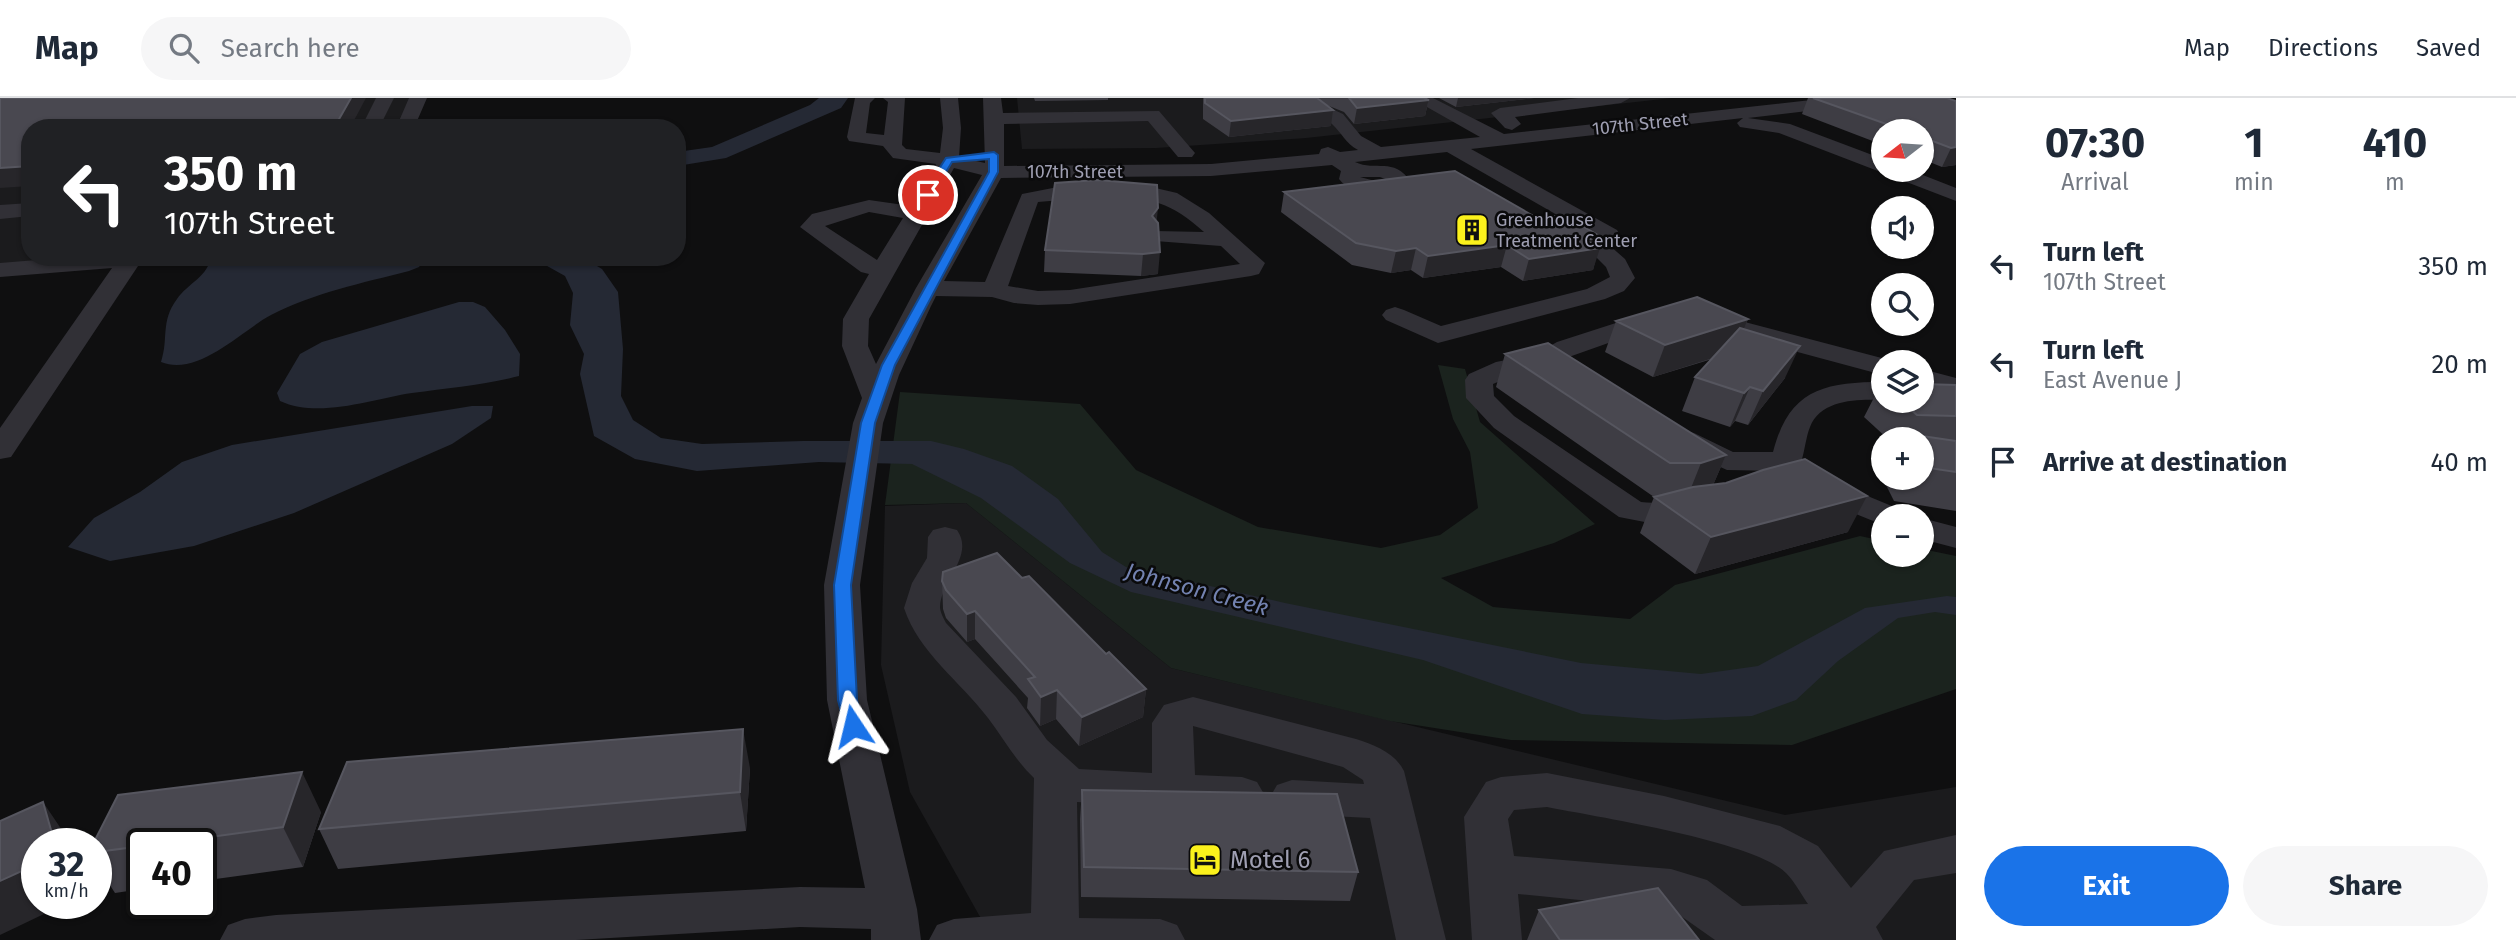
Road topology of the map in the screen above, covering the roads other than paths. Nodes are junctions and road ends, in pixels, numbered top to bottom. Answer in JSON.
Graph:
{"nodes":[{"id":1,"x":385,"y":98,"type":"edge"},
{"id":2,"x":418,"y":98,"type":"edge"},
{"id":3,"x":866,"y":98,"type":"edge"},
{"id":4,"x":896,"y":98,"type":"edge"},
{"id":5,"x":948,"y":98,"type":"edge"},
{"id":6,"x":1016,"y":98,"type":"edge"},
{"id":7,"x":1420,"y":98,"type":"edge"},
{"id":8,"x":1749,"y":98,"type":"edge"},
{"id":9,"x":1876,"y":98,"type":"edge"},
{"id":10,"x":1613,"y":99,"type":"edge"},
{"id":11,"x":993,"y":105,"type":"edge"},
{"id":12,"x":1723,"y":105,"type":"edge"},
{"id":13,"x":1542,"y":106,"type":"junction"},
{"id":14,"x":1321,"y":109,"type":"edge"},
{"id":15,"x":1773,"y":110,"type":"junction"},
{"id":16,"x":1634,"y":112,"type":"junction"},
{"id":17,"x":1569,"y":118,"type":"junction"},
{"id":18,"x":374,"y":119,"type":"edge"},
{"id":19,"x":409,"y":119,"type":"edge"},
{"id":20,"x":1512,"y":124,"type":"junction"},
{"id":21,"x":1476,"y":127,"type":"junction"},
{"id":22,"x":1499,"y":139,"type":"junction"},
{"id":23,"x":1354,"y":140,"type":"junction"},
{"id":24,"x":892,"y":142,"type":"junction"},
{"id":25,"x":1315,"y":144,"type":"junction"},
{"id":26,"x":1449,"y":145,"type":"junction"},
{"id":27,"x":1871,"y":147,"type":"edge"},
{"id":28,"x":1185,"y":153,"type":"junction"},
{"id":29,"x":1377,"y":153,"type":"junction"},
{"id":30,"x":1336,"y":158,"type":"junction"},
{"id":31,"x":949,"y":160,"type":"junction"},
{"id":32,"x":1871,"y":161,"type":"edge"},
{"id":33,"x":994,"y":163,"type":"junction"},
{"id":34,"x":1934,"y":168,"type":"edge"},
{"id":35,"x":1355,"y":171,"type":"dead end"},
{"id":36,"x":1956,"y":173,"type":"edge"},
{"id":37,"x":1923,"y":182,"type":"edge"},
{"id":38,"x":1956,"y":195,"type":"edge"},
{"id":39,"x":21,"y":210,"type":"edge"},
{"id":40,"x":0,"y":212,"type":"edge"},
{"id":41,"x":917,"y":213,"type":"junction"},
{"id":42,"x":1163,"y":236,"type":"dead end"},
{"id":43,"x":1226,"y":240,"type":"junction"},
{"id":44,"x":50,"y":266,"type":"edge"},
{"id":45,"x":126,"y":266,"type":"edge"},
{"id":46,"x":884,"y":268,"type":"junction"},
{"id":47,"x":0,"y":271,"type":"edge"},
{"id":48,"x":1055,"y":274,"type":"edge"},
{"id":49,"x":928,"y":288,"type":"junction"},
{"id":50,"x":994,"y":290,"type":"junction"},
{"id":51,"x":1093,"y":293,"type":"junction"},
{"id":52,"x":1395,"y":315,"type":"dead end"},
{"id":53,"x":1549,"y":359,"type":"junction"},
{"id":54,"x":1871,"y":364,"type":"edge"},
{"id":55,"x":1934,"y":381,"type":"edge"},
{"id":56,"x":1592,"y":387,"type":"edge"},
{"id":57,"x":1956,"y":387,"type":"edge"},
{"id":58,"x":1871,"y":392,"type":"edge"},
{"id":59,"x":1934,"y":396,"type":"edge"},
{"id":60,"x":1956,"y":400,"type":"edge"},
{"id":61,"x":872,"y":410,"type":"junction"},
{"id":62,"x":1662,"y":427,"type":"edge"},
{"id":63,"x":0,"y":450,"type":"edge"},
{"id":64,"x":1727,"y":461,"type":"junction"},
{"id":65,"x":1786,"y":462,"type":"junction"},
{"id":66,"x":1871,"y":509,"type":"edge"},
{"id":67,"x":1934,"y":532,"type":"edge"},
{"id":68,"x":945,"y":537,"type":"dead end"},
{"id":69,"x":1956,"y":538,"type":"edge"},
{"id":70,"x":1055,"y":773,"type":"junction"},
{"id":71,"x":1174,"y":790,"type":"junction"},
{"id":72,"x":1389,"y":802,"type":"junction"},
{"id":73,"x":1956,"y":854,"type":"edge"},
{"id":74,"x":1493,"y":873,"type":"junction"},
{"id":75,"x":727,"y":926,"type":"edge"},
{"id":76,"x":901,"y":930,"type":"edge"},
{"id":77,"x":1854,"y":932,"type":"edge"},
{"id":78,"x":1739,"y":933,"type":"edge"},
{"id":79,"x":1055,"y":937,"type":"junction"},
{"id":80,"x":245,"y":940,"type":"edge"},
{"id":81,"x":954,"y":940,"type":"edge"},
{"id":82,"x":1160,"y":940,"type":"edge"},
{"id":83,"x":1421,"y":940,"type":"edge"},
{"id":84,"x":1497,"y":940,"type":"edge"}],
"edges":[{"from":1,"to":18,"type":"street"},
{"from":2,"to":19,"type":"street"},
{"from":3,"to":24,"type":"street","name":"107th Street"},
{"from":4,"to":24,"type":"street"},
{"from":5,"to":31,"type":"street"},
{"from":6,"to":11,"type":"street"},
{"from":7,"to":21,"type":"street"},
{"from":8,"to":12,"type":"street","name":"107th Street"},
{"from":9,"to":15,"type":"street","name":"107th Street"},
{"from":10,"to":13,"type":"street"},
{"from":10,"to":16,"type":"street"},
{"from":11,"to":28,"type":"street"},
{"from":11,"to":33,"type":"street"},
{"from":12,"to":15,"type":"street","name":"107th Street"},
{"from":12,"to":16,"type":"street","name":"107th Street"},
{"from":12,"to":22,"type":"street","name":"107th Street"},
{"from":12,"to":32,"type":"street"},
{"from":13,"to":17,"type":"street"},
{"from":13,"to":20,"type":"street"},
{"from":14,"to":23,"type":"street"},
{"from":15,"to":27,"type":"street"},
{"from":16,"to":17,"type":"street","name":"107th Street"},
{"from":17,"to":20,"type":"street","name":"107th Street"},
{"from":20,"to":21,"type":"street","name":"107th Street"},
{"from":21,"to":22,"type":"street"},
{"from":21,"to":23,"type":"street","name":"107th Street"},
{"from":22,"to":26,"type":"street","name":"107th Street"},
{"from":23,"to":25,"type":"street","name":"107th Street"},
{"from":23,"to":29,"type":"street"},
{"from":24,"to":31,"type":"street","name":"107th Street"},
{"from":25,"to":28,"type":"street","name":"107th Street"},
{"from":25,"to":30,"type":"street"},
{"from":26,"to":29,"type":"street","name":"107th Street"},
{"from":26,"to":52,"type":"street"},
{"from":28,"to":33,"type":"street","name":"107th Street"},
{"from":29,"to":30,"type":"street","name":"107th Street"},
{"from":30,"to":33,"type":"street","name":"107th Street"},
{"from":30,"to":35,"type":"street"},
{"from":31,"to":33,"type":"street","name":"107th Street"},
{"from":31,"to":41,"type":"street"},
{"from":33,"to":49,"type":"street"},
{"from":34,"to":36,"type":"street"},
{"from":37,"to":38,"type":"street"},
{"from":39,"to":40,"type":"street"},
{"from":41,"to":46,"type":"street"},
{"from":41,"to":46,"type":"street"},
{"from":42,"to":43,"type":"street"},
{"from":43,"to":50,"type":"street"},
{"from":43,"to":51,"type":"street"},
{"from":44,"to":47,"type":"street"},
{"from":45,"to":63,"type":"street"},
{"from":46,"to":61,"type":"street"},
{"from":48,"to":51,"type":"street"},
{"from":49,"to":50,"type":"street"},
{"from":49,"to":61,"type":"street"},
{"from":50,"to":51,"type":"street"},
{"from":53,"to":54,"type":"street"},
{"from":53,"to":56,"type":"street"},
{"from":53,"to":64,"type":"street"},
{"from":55,"to":57,"type":"street"},
{"from":58,"to":65,"type":"street"},
{"from":59,"to":60,"type":"lane"},
{"from":61,"to":76,"type":"street"},
{"from":62,"to":64,"type":"street"},
{"from":64,"to":65,"type":"street"},
{"from":65,"to":66,"type":"street"},
{"from":67,"to":69,"type":"street"},
{"from":68,"to":70,"type":"street"},
{"from":70,"to":71,"type":"street"},
{"from":70,"to":79,"type":"street"},
{"from":71,"to":72,"type":"street"},
{"from":71,"to":72,"type":"street"},
{"from":72,"to":83,"type":"street"},
{"from":73,"to":77,"type":"street"},
{"from":74,"to":77,"type":"street"},
{"from":74,"to":78,"type":"street"},
{"from":74,"to":84,"type":"street"},
{"from":75,"to":76,"type":"street"},
{"from":75,"to":80,"type":"street"},
{"from":77,"to":78,"type":"street"},
{"from":79,"to":81,"type":"street"},
{"from":79,"to":82,"type":"street"}]}
